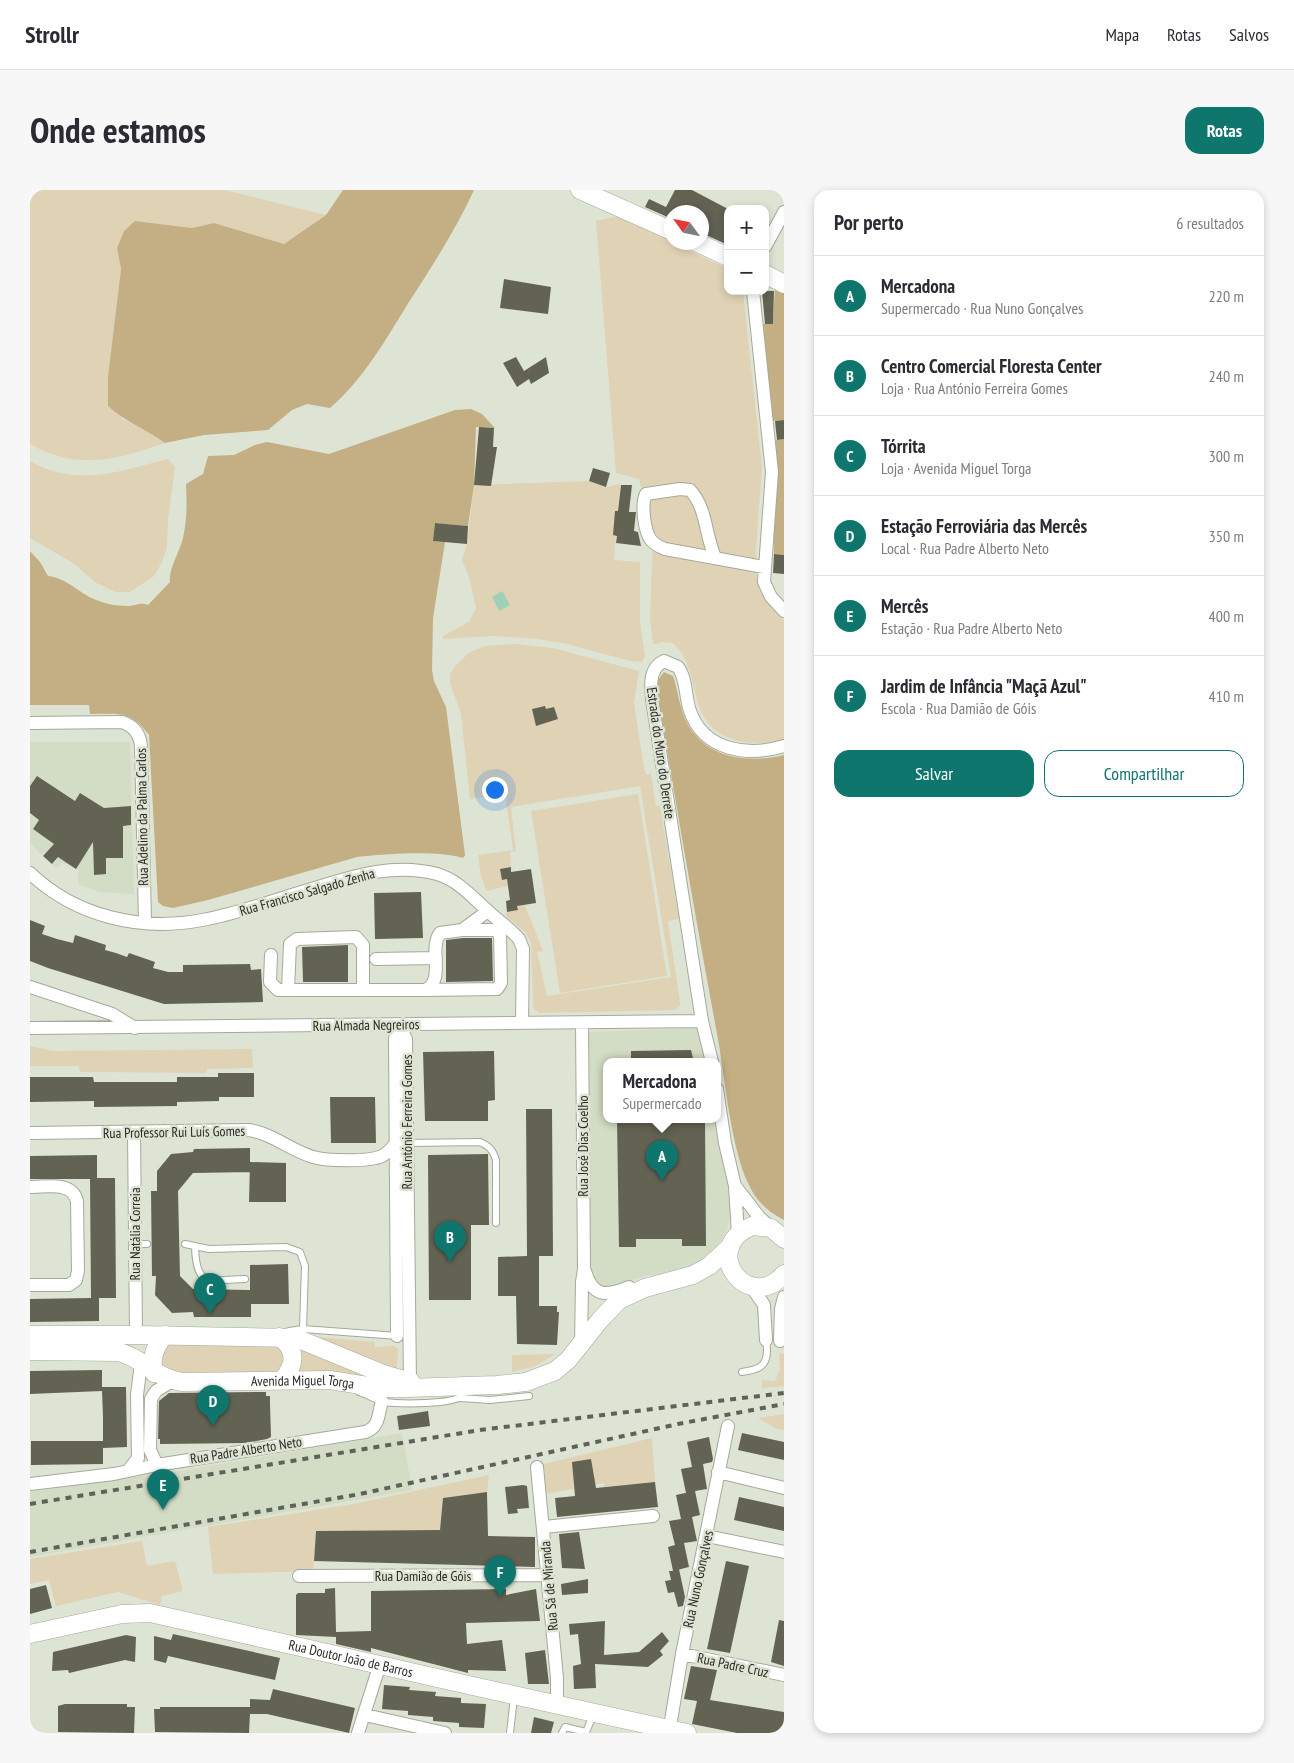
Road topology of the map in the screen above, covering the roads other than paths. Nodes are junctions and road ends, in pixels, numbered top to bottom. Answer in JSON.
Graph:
{"nodes":[{"id":1,"x":580,"y":190,"type":"edge"},
{"id":2,"x":784,"y":212,"type":"edge"},
{"id":3,"x":664,"y":227,"type":"edge"},
{"id":4,"x":769,"y":240,"type":"edge"},
{"id":5,"x":709,"y":248,"type":"edge"},
{"id":6,"x":724,"y":255,"type":"edge"},
{"id":7,"x":769,"y":276,"type":"edge"},
{"id":8,"x":784,"y":284,"type":"edge"},
{"id":9,"x":753,"y":295,"type":"edge"},
{"id":10,"x":716,"y":557,"type":"junction"},
{"id":11,"x":764,"y":567,"type":"junction"},
{"id":12,"x":784,"y":611,"type":"edge"},
{"id":13,"x":30,"y":723,"type":"edge"},
{"id":14,"x":784,"y":746,"type":"edge"},
{"id":15,"x":30,"y":873,"type":"edge"},
{"id":16,"x":488,"y":912,"type":"junction"},
{"id":17,"x":145,"y":922,"type":"junction"},
{"id":18,"x":462,"y":930,"type":"junction"},
{"id":19,"x":272,"y":955,"type":"dead end"},
{"id":20,"x":436,"y":958,"type":"junction"},
{"id":21,"x":376,"y":960,"type":"dead end"},
{"id":22,"x":30,"y":987,"type":"edge"},
{"id":23,"x":288,"y":990,"type":"junction"},
{"id":24,"x":363,"y":990,"type":"junction"},
{"id":25,"x":425,"y":990,"type":"junction"},
{"id":26,"x":96,"y":1009,"type":"junction"},
{"id":27,"x":702,"y":1021,"type":"junction"},
{"id":28,"x":582,"y":1023,"type":"junction"},
{"id":29,"x":522,"y":1024,"type":"junction"},
{"id":30,"x":399,"y":1025,"type":"junction"},
{"id":31,"x":30,"y":1028,"type":"edge"},
{"id":32,"x":88,"y":1028,"type":"junction"},
{"id":33,"x":135,"y":1028,"type":"junction"},
{"id":34,"x":711,"y":1058,"type":"edge"},
{"id":35,"x":721,"y":1116,"type":"edge"},
{"id":36,"x":134,"y":1132,"type":"junction"},
{"id":37,"x":30,"y":1133,"type":"edge"},
{"id":38,"x":402,"y":1143,"type":"junction"},
{"id":39,"x":736,"y":1186,"type":"junction"},
{"id":40,"x":30,"y":1187,"type":"edge"},
{"id":41,"x":496,"y":1224,"type":"dead end"},
{"id":42,"x":778,"y":1234,"type":"edge"},
{"id":43,"x":734,"y":1241,"type":"junction"},
{"id":44,"x":185,"y":1244,"type":"dead end"},
{"id":45,"x":196,"y":1246,"type":"junction"},
{"id":46,"x":584,"y":1269,"type":"junction"},
{"id":47,"x":693,"y":1275,"type":"junction"},
{"id":48,"x":781,"y":1277,"type":"edge"},
{"id":49,"x":245,"y":1279,"type":"dead end"},
{"id":50,"x":661,"y":1283,"type":"junction"},
{"id":51,"x":745,"y":1283,"type":"junction"},
{"id":52,"x":30,"y":1285,"type":"edge"},
{"id":53,"x":784,"y":1297,"type":"edge"},
{"id":54,"x":764,"y":1305,"type":"junction"},
{"id":55,"x":303,"y":1329,"type":"junction"},
{"id":56,"x":136,"y":1334,"type":"junction"},
{"id":57,"x":30,"y":1335,"type":"edge"},
{"id":58,"x":165,"y":1335,"type":"junction"},
{"id":59,"x":279,"y":1336,"type":"junction"},
{"id":60,"x":408,"y":1338,"type":"junction"},
{"id":61,"x":766,"y":1340,"type":"junction"},
{"id":62,"x":782,"y":1341,"type":"edge"},
{"id":63,"x":581,"y":1346,"type":"junction"},
{"id":64,"x":30,"y":1351,"type":"edge"},
{"id":65,"x":147,"y":1368,"type":"junction"},
{"id":66,"x":742,"y":1372,"type":"dead end"},
{"id":67,"x":282,"y":1380,"type":"junction"},
{"id":68,"x":317,"y":1380,"type":"junction"},
{"id":69,"x":172,"y":1381,"type":"junction"},
{"id":70,"x":410,"y":1382,"type":"junction"},
{"id":71,"x":432,"y":1386,"type":"junction"},
{"id":72,"x":462,"y":1392,"type":"junction"},
{"id":73,"x":529,"y":1396,"type":"dead end"},
{"id":74,"x":382,"y":1401,"type":"junction"},
{"id":75,"x":728,"y":1426,"type":"dead end"},
{"id":76,"x":157,"y":1465,"type":"junction"},
{"id":77,"x":537,"y":1466,"type":"dead end"},
{"id":78,"x":128,"y":1471,"type":"junction"},
{"id":79,"x":718,"y":1472,"type":"junction"},
{"id":80,"x":30,"y":1484,"type":"edge"},
{"id":81,"x":784,"y":1488,"type":"edge"},
{"id":82,"x":653,"y":1516,"type":"dead end"},
{"id":83,"x":544,"y":1527,"type":"junction"},
{"id":84,"x":707,"y":1536,"type":"junction"},
{"id":85,"x":784,"y":1552,"type":"edge"},
{"id":86,"x":548,"y":1575,"type":"junction"},
{"id":87,"x":299,"y":1576,"type":"dead end"},
{"id":88,"x":30,"y":1634,"type":"edge"},
{"id":89,"x":682,"y":1654,"type":"junction"},
{"id":90,"x":380,"y":1664,"type":"junction"},
{"id":91,"x":784,"y":1676,"type":"edge"},
{"id":92,"x":515,"y":1696,"type":"junction"},
{"id":93,"x":556,"y":1705,"type":"junction"},
{"id":94,"x":594,"y":1713,"type":"junction"},
{"id":95,"x":365,"y":1715,"type":"junction"},
{"id":96,"x":669,"y":1731,"type":"edge"},
{"id":97,"x":585,"y":1732,"type":"edge"},
{"id":98,"x":358,"y":1733,"type":"edge"},
{"id":99,"x":445,"y":1733,"type":"edge"},
{"id":100,"x":510,"y":1733,"type":"edge"},
{"id":101,"x":562,"y":1733,"type":"edge"},
{"id":102,"x":688,"y":1733,"type":"edge"}],
"edges":[{"from":1,"to":3,"type":"street"},
{"from":2,"to":4,"type":"street"},
{"from":5,"to":6,"type":"street"},
{"from":7,"to":8,"type":"street"},
{"from":9,"to":11,"type":"street"},
{"from":10,"to":10,"type":"street"},
{"from":10,"to":11,"type":"street"},
{"from":11,"to":12,"type":"street"},
{"from":13,"to":17,"type":"street","name":"Rua Adelino da Palma Carlos"},
{"from":14,"to":27,"type":"street","name":"Estrada do Muro do Derrete"},
{"from":15,"to":17,"type":"street","name":"Rua Francisco Salgado Zenha"},
{"from":16,"to":17,"type":"street","name":"Rua Francisco Salgado Zenha"},
{"from":16,"to":18,"type":"street"},
{"from":16,"to":29,"type":"street","name":"Rua Francisco Salgado Zenha"},
{"from":18,"to":20,"type":"street"},
{"from":18,"to":25,"type":"street"},
{"from":19,"to":23,"type":"street"},
{"from":20,"to":21,"type":"street"},
{"from":20,"to":25,"type":"street"},
{"from":22,"to":26,"type":"street"},
{"from":23,"to":24,"type":"street"},
{"from":23,"to":24,"type":"street"},
{"from":24,"to":25,"type":"street"},
{"from":26,"to":32,"type":"street"},
{"from":26,"to":33,"type":"street"},
{"from":27,"to":28,"type":"street","name":"Rua Almada Negreiros"},
{"from":27,"to":34,"type":"street"},
{"from":28,"to":29,"type":"street","name":"Rua Almada Negreiros"},
{"from":28,"to":46,"type":"street","name":"Rua José Dias Coelho"},
{"from":29,"to":30,"type":"street","name":"Rua Almada Negreiros"},
{"from":30,"to":33,"type":"street","name":"Rua Almada Negreiros"},
{"from":30,"to":38,"type":"street","name":"Rua António Ferreira Gomes"},
{"from":31,"to":32,"type":"street","name":"Rua Almada Negreiros"},
{"from":32,"to":33,"type":"street","name":"Rua Almada Negreiros"},
{"from":35,"to":39,"type":"street"},
{"from":36,"to":37,"type":"street","name":"Rua Professor Rui Luís Gomes"},
{"from":36,"to":38,"type":"street","name":"Rua Professor Rui Luís Gomes"},
{"from":36,"to":56,"type":"street","name":"Rua Natália Correia"},
{"from":38,"to":41,"type":"lane"},
{"from":38,"to":60,"type":"street","name":"Rua António Ferreira Gomes"},
{"from":39,"to":42,"type":"street"},
{"from":39,"to":43,"type":"street"},
{"from":40,"to":52,"type":"street"},
{"from":42,"to":43,"type":"street"},
{"from":43,"to":47,"type":"street","name":"Avenida Miguel Torga"},
{"from":43,"to":51,"type":"street"},
{"from":44,"to":45,"type":"lane"},
{"from":45,"to":49,"type":"lane"},
{"from":45,"to":55,"type":"lane"},
{"from":46,"to":50,"type":"street","name":"Rua José Dias Coelho"},
{"from":46,"to":63,"type":"street","name":"Rua José Dias Coelho"},
{"from":47,"to":50,"type":"street","name":"Avenida Miguel Torga"},
{"from":47,"to":51,"type":"street","name":"Avenida Miguel Torga"},
{"from":48,"to":51,"type":"street","name":"Avenida Miguel Torga"},
{"from":48,"to":54,"type":"street"},
{"from":50,"to":63,"type":"street","name":"Avenida Miguel Torga"},
{"from":51,"to":54,"type":"street"},
{"from":53,"to":62,"type":"street"},
{"from":54,"to":61,"type":"street"},
{"from":55,"to":59,"type":"lane"},
{"from":55,"to":60,"type":"lane"},
{"from":56,"to":57,"type":"street","name":"Avenida Miguel Torga"},
{"from":56,"to":58,"type":"street","name":"Avenida Miguel Torga"},
{"from":58,"to":59,"type":"street","name":"Avenida Miguel Torga"},
{"from":58,"to":65,"type":"street"},
{"from":59,"to":67,"type":"street"},
{"from":59,"to":70,"type":"street","name":"Avenida Miguel Torga"},
{"from":60,"to":70,"type":"street","name":"Rua António Ferreira Gomes"},
{"from":61,"to":62,"type":"lane"},
{"from":61,"to":66,"type":"lane"},
{"from":63,"to":72,"type":"street","name":"Avenida Miguel Torga"},
{"from":64,"to":65,"type":"street","name":"Avenida Miguel Torga"},
{"from":65,"to":69,"type":"street","name":"Avenida Miguel Torga"},
{"from":65,"to":78,"type":"street"},
{"from":67,"to":68,"type":"street","name":"Avenida Miguel Torga"},
{"from":67,"to":69,"type":"street","name":"Avenida Miguel Torga"},
{"from":68,"to":71,"type":"street","name":"Avenida Miguel Torga"},
{"from":68,"to":74,"type":"lane"},
{"from":69,"to":76,"type":"street"},
{"from":70,"to":71,"type":"street","name":"Avenida Miguel Torga"},
{"from":71,"to":72,"type":"street","name":"Avenida Miguel Torga"},
{"from":72,"to":73,"type":"lane"},
{"from":72,"to":74,"type":"lane"},
{"from":74,"to":76,"type":"street","name":"Rua Padre Alberto Neto"},
{"from":75,"to":79,"type":"street","name":"Rua Nuno Gonçalves"},
{"from":76,"to":78,"type":"street","name":"Rua Padre Alberto Neto"},
{"from":77,"to":83,"type":"street","name":"Rua Sá de Miranda"},
{"from":78,"to":80,"type":"street","name":"Rua Padre Alberto Neto"},
{"from":79,"to":81,"type":"street"},
{"from":79,"to":84,"type":"street","name":"Rua Nuno Gonçalves"},
{"from":82,"to":83,"type":"street"},
{"from":83,"to":86,"type":"street","name":"Rua Sá de Miranda"},
{"from":84,"to":85,"type":"street"},
{"from":84,"to":89,"type":"street","name":"Rua Nuno Gonçalves"},
{"from":86,"to":87,"type":"street","name":"Rua Damião de Góis"},
{"from":86,"to":93,"type":"street","name":"Rua Sá de Miranda"},
{"from":88,"to":90,"type":"street","name":"Rua Doutor João de Barros"},
{"from":89,"to":91,"type":"street","name":"Rua Padre Cruz"},
{"from":89,"to":96,"type":"street","name":"Rua Nuno Gonçalves"},
{"from":90,"to":92,"type":"street","name":"Rua Doutor João de Barros"},
{"from":90,"to":95,"type":"street"},
{"from":92,"to":93,"type":"street","name":"Rua Doutor João de Barros"},
{"from":92,"to":100,"type":"lane"},
{"from":93,"to":94,"type":"street","name":"Rua Doutor João de Barros"},
{"from":94,"to":96,"type":"street","name":"Rua Doutor João de Barros"},
{"from":94,"to":97,"type":"lane"},
{"from":95,"to":98,"type":"street"},
{"from":95,"to":99,"type":"street"},
{"from":96,"to":102,"type":"street","name":"Rua Doutor João de Barros"},
{"from":97,"to":101,"type":"lane"}]}
